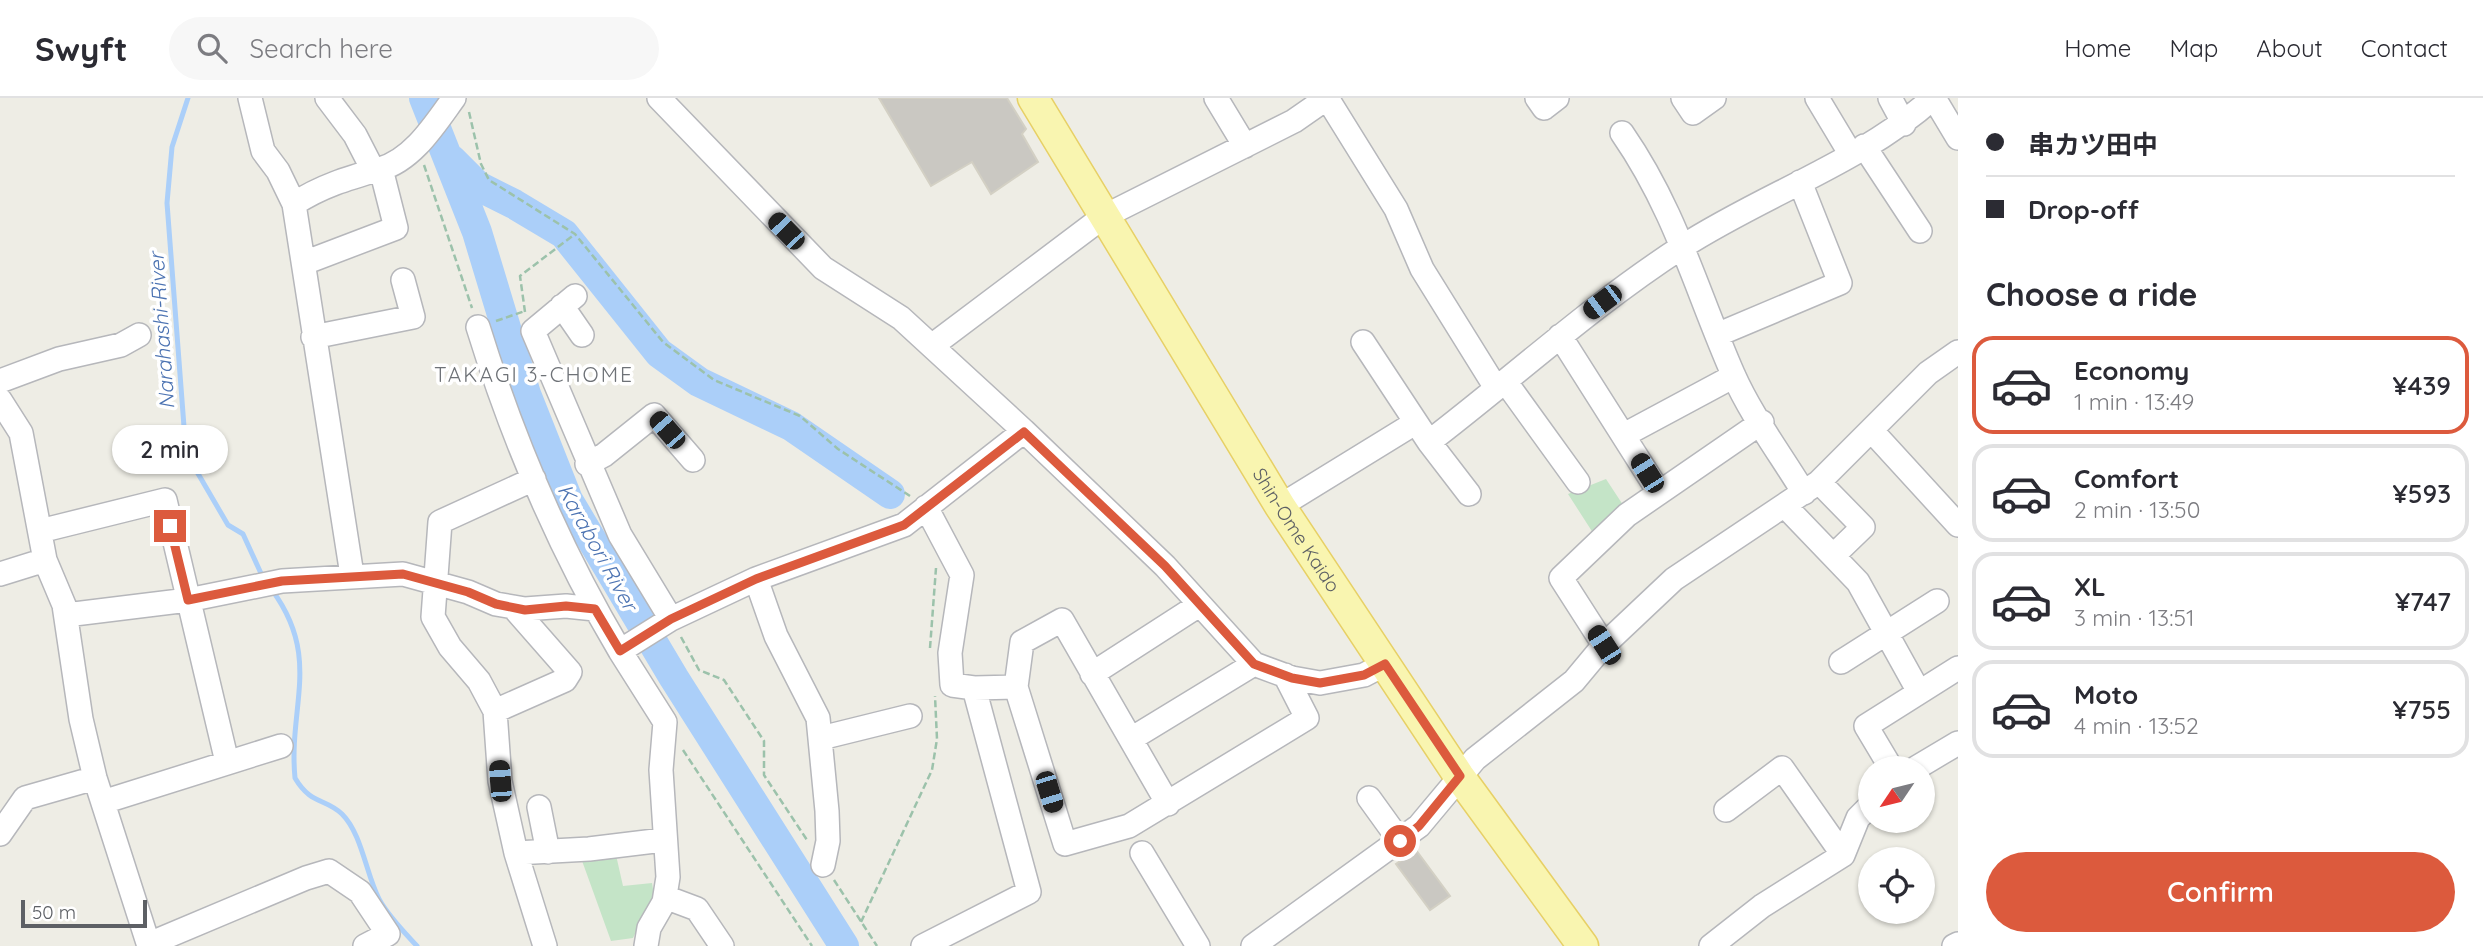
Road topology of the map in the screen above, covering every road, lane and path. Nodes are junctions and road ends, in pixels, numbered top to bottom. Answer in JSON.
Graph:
{"nodes":[{"id":1,"x":250,"y":98,"type":"edge"},
{"id":2,"x":327,"y":98,"type":"edge"},
{"id":3,"x":659,"y":98,"type":"edge"},
{"id":4,"x":1033,"y":98,"type":"edge"},
{"id":5,"x":1216,"y":98,"type":"edge"},
{"id":6,"x":1327,"y":98,"type":"edge"},
{"id":7,"x":1538,"y":98,"type":"edge"},
{"id":8,"x":1558,"y":98,"type":"edge"},
{"id":9,"x":1682,"y":98,"type":"edge"},
{"id":10,"x":1714,"y":98,"type":"edge"},
{"id":11,"x":1817,"y":98,"type":"edge"},
{"id":12,"x":1891,"y":98,"type":"edge"},
{"id":13,"x":1933,"y":98,"type":"edge"},
{"id":14,"x":461,"y":101,"type":"edge"},
{"id":15,"x":1904,"y":124,"type":"junction"},
{"id":16,"x":1622,"y":133,"type":"dead end"},
{"id":17,"x":1958,"y":138,"type":"edge"},
{"id":18,"x":418,"y":145,"type":"junction"},
{"id":19,"x":1245,"y":146,"type":"junction"},
{"id":20,"x":1857,"y":149,"type":"junction"},
{"id":21,"x":377,"y":169,"type":"junction"},
{"id":22,"x":1800,"y":182,"type":"junction"},
{"id":23,"x":294,"y":204,"type":"junction"},
{"id":24,"x":1103,"y":217,"type":"junction"},
{"id":25,"x":1920,"y":231,"type":"dead end"},
{"id":26,"x":575,"y":234,"type":"junction"},
{"id":27,"x":1684,"y":246,"type":"junction"},
{"id":28,"x":304,"y":263,"type":"junction"},
{"id":29,"x":403,"y":280,"type":"dead end"},
{"id":30,"x":520,"y":292,"type":"dead end"},
{"id":31,"x":529,"y":321,"type":"junction"},
{"id":32,"x":478,"y":327,"type":"junction"},
{"id":33,"x":1719,"y":334,"type":"junction"},
{"id":34,"x":139,"y":335,"type":"dead end"},
{"id":35,"x":582,"y":335,"type":"dead end"},
{"id":36,"x":1560,"y":335,"type":"junction"},
{"id":37,"x":313,"y":337,"type":"junction"},
{"id":38,"x":1363,"y":342,"type":"dead end"},
{"id":39,"x":933,"y":345,"type":"junction"},
{"id":40,"x":1958,"y":352,"type":"edge"},
{"id":41,"x":1734,"y":376,"type":"junction"},
{"id":42,"x":0,"y":381,"type":"edge"},
{"id":43,"x":1501,"y":385,"type":"junction"},
{"id":44,"x":0,"y":400,"type":"edge"},
{"id":45,"x":1415,"y":422,"type":"junction"},
{"id":46,"x":1762,"y":422,"type":"junction"},
{"id":47,"x":1871,"y":430,"type":"junction"},
{"id":48,"x":1024,"y":432,"type":"junction"},
{"id":49,"x":1624,"y":435,"type":"junction"},
{"id":50,"x":1429,"y":442,"type":"junction"},
{"id":51,"x":693,"y":460,"type":"dead end"},
{"id":52,"x":587,"y":464,"type":"junction"},
{"id":53,"x":534,"y":479,"type":"junction"},
{"id":54,"x":1578,"y":482,"type":"dead end"},
{"id":55,"x":1659,"y":492,"type":"junction"},
{"id":56,"x":1469,"y":494,"type":"dead end"},
{"id":57,"x":1803,"y":494,"type":"junction"},
{"id":58,"x":1280,"y":506,"type":"junction"},
{"id":59,"x":924,"y":509,"type":"junction"},
{"id":60,"x":1958,"y":525,"type":"edge"},
{"id":61,"x":40,"y":531,"type":"junction"},
{"id":62,"x":1833,"y":555,"type":"junction"},
{"id":63,"x":45,"y":560,"type":"junction"},
{"id":64,"x":0,"y":574,"type":"edge"},
{"id":65,"x":352,"y":575,"type":"junction"},
{"id":66,"x":756,"y":579,"type":"junction"},
{"id":67,"x":435,"y":581,"type":"junction"},
{"id":68,"x":188,"y":600,"type":"junction"},
{"id":69,"x":1937,"y":601,"type":"dead end"},
{"id":70,"x":1199,"y":605,"type":"junction"},
{"id":71,"x":513,"y":607,"type":"junction"},
{"id":72,"x":595,"y":609,"type":"junction"},
{"id":73,"x":66,"y":615,"type":"junction"},
{"id":74,"x":669,"y":621,"type":"junction"},
{"id":75,"x":1886,"y":633,"type":"junction"},
{"id":76,"x":1604,"y":645,"type":"junction"},
{"id":77,"x":624,"y":649,"type":"junction"},
{"id":78,"x":1841,"y":662,"type":"dead end"},
{"id":79,"x":1254,"y":664,"type":"junction"},
{"id":80,"x":1385,"y":664,"type":"junction"},
{"id":81,"x":1958,"y":668,"type":"edge"},
{"id":82,"x":1093,"y":674,"type":"junction"},
{"id":83,"x":1285,"y":675,"type":"junction"},
{"id":84,"x":1016,"y":687,"type":"junction"},
{"id":85,"x":974,"y":688,"type":"junction"},
{"id":86,"x":1919,"y":692,"type":"junction"},
{"id":87,"x":495,"y":710,"type":"junction"},
{"id":88,"x":910,"y":716,"type":"dead end"},
{"id":89,"x":665,"y":722,"type":"junction"},
{"id":90,"x":821,"y":738,"type":"junction"},
{"id":91,"x":1131,"y":739,"type":"junction"},
{"id":92,"x":1958,"y":743,"type":"edge"},
{"id":93,"x":281,"y":746,"type":"dead end"},
{"id":94,"x":1884,"y":756,"type":"edge"},
{"id":95,"x":1936,"y":756,"type":"edge"},
{"id":96,"x":227,"y":762,"type":"junction"},
{"id":97,"x":1460,"y":776,"type":"junction"},
{"id":98,"x":95,"y":778,"type":"junction"},
{"id":99,"x":1369,"y":798,"type":"dead end"},
{"id":100,"x":103,"y":802,"type":"junction"},
{"id":101,"x":1168,"y":804,"type":"junction"},
{"id":102,"x":539,"y":807,"type":"dead end"},
{"id":103,"x":1726,"y":810,"type":"dead end"},
{"id":104,"x":1858,"y":818,"type":"edge"},
{"id":105,"x":0,"y":834,"type":"edge"},
{"id":106,"x":663,"y":840,"type":"junction"},
{"id":107,"x":1400,"y":841,"type":"junction"},
{"id":108,"x":548,"y":852,"type":"junction"},
{"id":109,"x":516,"y":853,"type":"junction"},
{"id":110,"x":1142,"y":853,"type":"dead end"},
{"id":111,"x":1843,"y":855,"type":"junction"},
{"id":112,"x":823,"y":864,"type":"junction"},
{"id":113,"x":665,"y":897,"type":"junction"},
{"id":114,"x":149,"y":945,"type":"edge"},
{"id":115,"x":365,"y":946,"type":"edge"},
{"id":116,"x":545,"y":946,"type":"edge"},
{"id":117,"x":646,"y":946,"type":"edge"},
{"id":118,"x":722,"y":946,"type":"edge"},
{"id":119,"x":812,"y":946,"type":"edge"},
{"id":120,"x":877,"y":946,"type":"edge"},
{"id":121,"x":923,"y":946,"type":"edge"},
{"id":122,"x":1198,"y":946,"type":"edge"},
{"id":123,"x":1253,"y":946,"type":"edge"},
{"id":124,"x":1583,"y":946,"type":"edge"},
{"id":125,"x":1712,"y":946,"type":"edge"}],
"edges":[{"from":1,"to":23,"type":"street"},
{"from":2,"to":21,"type":"street"},
{"from":3,"to":39,"type":"street"},
{"from":4,"to":24,"type":"main road","name":"Shin-Ome Kaido"},
{"from":5,"to":19,"type":"street"},
{"from":6,"to":19,"type":"street"},
{"from":6,"to":43,"type":"street"},
{"from":7,"to":8,"type":"street"},
{"from":9,"to":10,"type":"street"},
{"from":11,"to":20,"type":"street"},
{"from":12,"to":15,"type":"street"},
{"from":13,"to":15,"type":"street"},
{"from":13,"to":17,"type":"street"},
{"from":14,"to":18,"type":"street"},
{"from":14,"to":26,"type":"path"},
{"from":15,"to":20,"type":"street"},
{"from":16,"to":27,"type":"street"},
{"from":18,"to":21,"type":"street"},
{"from":18,"to":32,"type":"path"},
{"from":19,"to":24,"type":"street"},
{"from":20,"to":22,"type":"street"},
{"from":20,"to":25,"type":"street"},
{"from":21,"to":23,"type":"street"},
{"from":21,"to":28,"type":"street"},
{"from":22,"to":27,"type":"street"},
{"from":22,"to":33,"type":"street"},
{"from":23,"to":28,"type":"street"},
{"from":24,"to":39,"type":"street"},
{"from":24,"to":58,"type":"main road","name":"Shin-Ome Kaido"},
{"from":26,"to":30,"type":"path"},
{"from":26,"to":59,"type":"path"},
{"from":27,"to":33,"type":"street"},
{"from":27,"to":36,"type":"street"},
{"from":28,"to":37,"type":"street"},
{"from":29,"to":37,"type":"street"},
{"from":31,"to":32,"type":"path"},
{"from":31,"to":35,"type":"street"},
{"from":31,"to":52,"type":"street"},
{"from":32,"to":53,"type":"street"},
{"from":33,"to":41,"type":"street"},
{"from":34,"to":42,"type":"street"},
{"from":36,"to":43,"type":"street"},
{"from":36,"to":49,"type":"street"},
{"from":37,"to":65,"type":"street"},
{"from":38,"to":45,"type":"street"},
{"from":39,"to":48,"type":"street"},
{"from":40,"to":47,"type":"street"},
{"from":41,"to":46,"type":"street"},
{"from":41,"to":49,"type":"street"},
{"from":43,"to":50,"type":"street"},
{"from":43,"to":54,"type":"street"},
{"from":44,"to":61,"type":"street"},
{"from":45,"to":50,"type":"street"},
{"from":45,"to":58,"type":"street"},
{"from":46,"to":55,"type":"street"},
{"from":46,"to":57,"type":"street"},
{"from":47,"to":57,"type":"street"},
{"from":47,"to":60,"type":"street"},
{"from":48,"to":59,"type":"street"},
{"from":48,"to":70,"type":"street"},
{"from":49,"to":55,"type":"street"},
{"from":50,"to":56,"type":"street"},
{"from":51,"to":52,"type":"street"},
{"from":52,"to":74,"type":"street"},
{"from":53,"to":67,"type":"street"},
{"from":53,"to":72,"type":"street"},
{"from":55,"to":76,"type":"street"},
{"from":57,"to":62,"type":"street"},
{"from":57,"to":62,"type":"street"},
{"from":57,"to":76,"type":"street"},
{"from":58,"to":80,"type":"main road","name":"Shin-Ome Kaido"},
{"from":59,"to":66,"type":"street"},
{"from":59,"to":85,"type":"street"},
{"from":61,"to":63,"type":"street"},
{"from":61,"to":68,"type":"street"},
{"from":62,"to":75,"type":"street"},
{"from":63,"to":64,"type":"street"},
{"from":63,"to":73,"type":"street"},
{"from":65,"to":67,"type":"street"},
{"from":65,"to":68,"type":"street"},
{"from":66,"to":74,"type":"street"},
{"from":66,"to":90,"type":"street"},
{"from":67,"to":71,"type":"street"},
{"from":67,"to":87,"type":"street"},
{"from":68,"to":73,"type":"street"},
{"from":68,"to":96,"type":"street"},
{"from":69,"to":75,"type":"street"},
{"from":70,"to":79,"type":"street"},
{"from":70,"to":82,"type":"street"},
{"from":71,"to":72,"type":"street"},
{"from":71,"to":87,"type":"street"},
{"from":72,"to":77,"type":"street"},
{"from":73,"to":98,"type":"street"},
{"from":74,"to":77,"type":"street"},
{"from":74,"to":112,"type":"path"},
{"from":75,"to":78,"type":"street"},
{"from":75,"to":86,"type":"street"},
{"from":76,"to":97,"type":"street"},
{"from":77,"to":89,"type":"street"},
{"from":79,"to":83,"type":"street"},
{"from":79,"to":91,"type":"street"},
{"from":80,"to":83,"type":"street"},
{"from":80,"to":97,"type":"main road","name":"Shin-Ome Kaido"},
{"from":81,"to":86,"type":"street"},
{"from":82,"to":84,"type":"street"},
{"from":82,"to":91,"type":"street"},
{"from":83,"to":101,"type":"street"},
{"from":84,"to":85,"type":"street"},
{"from":84,"to":101,"type":"street"},
{"from":85,"to":121,"type":"street"},
{"from":86,"to":94,"type":"street"},
{"from":87,"to":109,"type":"street"},
{"from":88,"to":90,"type":"street"},
{"from":89,"to":106,"type":"street"},
{"from":89,"to":119,"type":"path"},
{"from":90,"to":112,"type":"street"},
{"from":91,"to":101,"type":"street"},
{"from":92,"to":95,"type":"street"},
{"from":93,"to":96,"type":"street"},
{"from":96,"to":100,"type":"street"},
{"from":97,"to":107,"type":"street"},
{"from":97,"to":124,"type":"main road","name":"Shin-Ome Kaido"},
{"from":98,"to":100,"type":"street"},
{"from":98,"to":105,"type":"street"},
{"from":99,"to":107,"type":"street"},
{"from":100,"to":114,"type":"street"},
{"from":102,"to":108,"type":"street"},
{"from":103,"to":111,"type":"street"},
{"from":104,"to":111,"type":"street"},
{"from":106,"to":108,"type":"street"},
{"from":106,"to":113,"type":"street"},
{"from":107,"to":123,"type":"street"},
{"from":108,"to":109,"type":"street"},
{"from":109,"to":116,"type":"street"},
{"from":110,"to":122,"type":"street"},
{"from":111,"to":125,"type":"street"},
{"from":112,"to":120,"type":"path"},
{"from":113,"to":117,"type":"street"},
{"from":113,"to":118,"type":"street"},
{"from":114,"to":115,"type":"street"}]}
